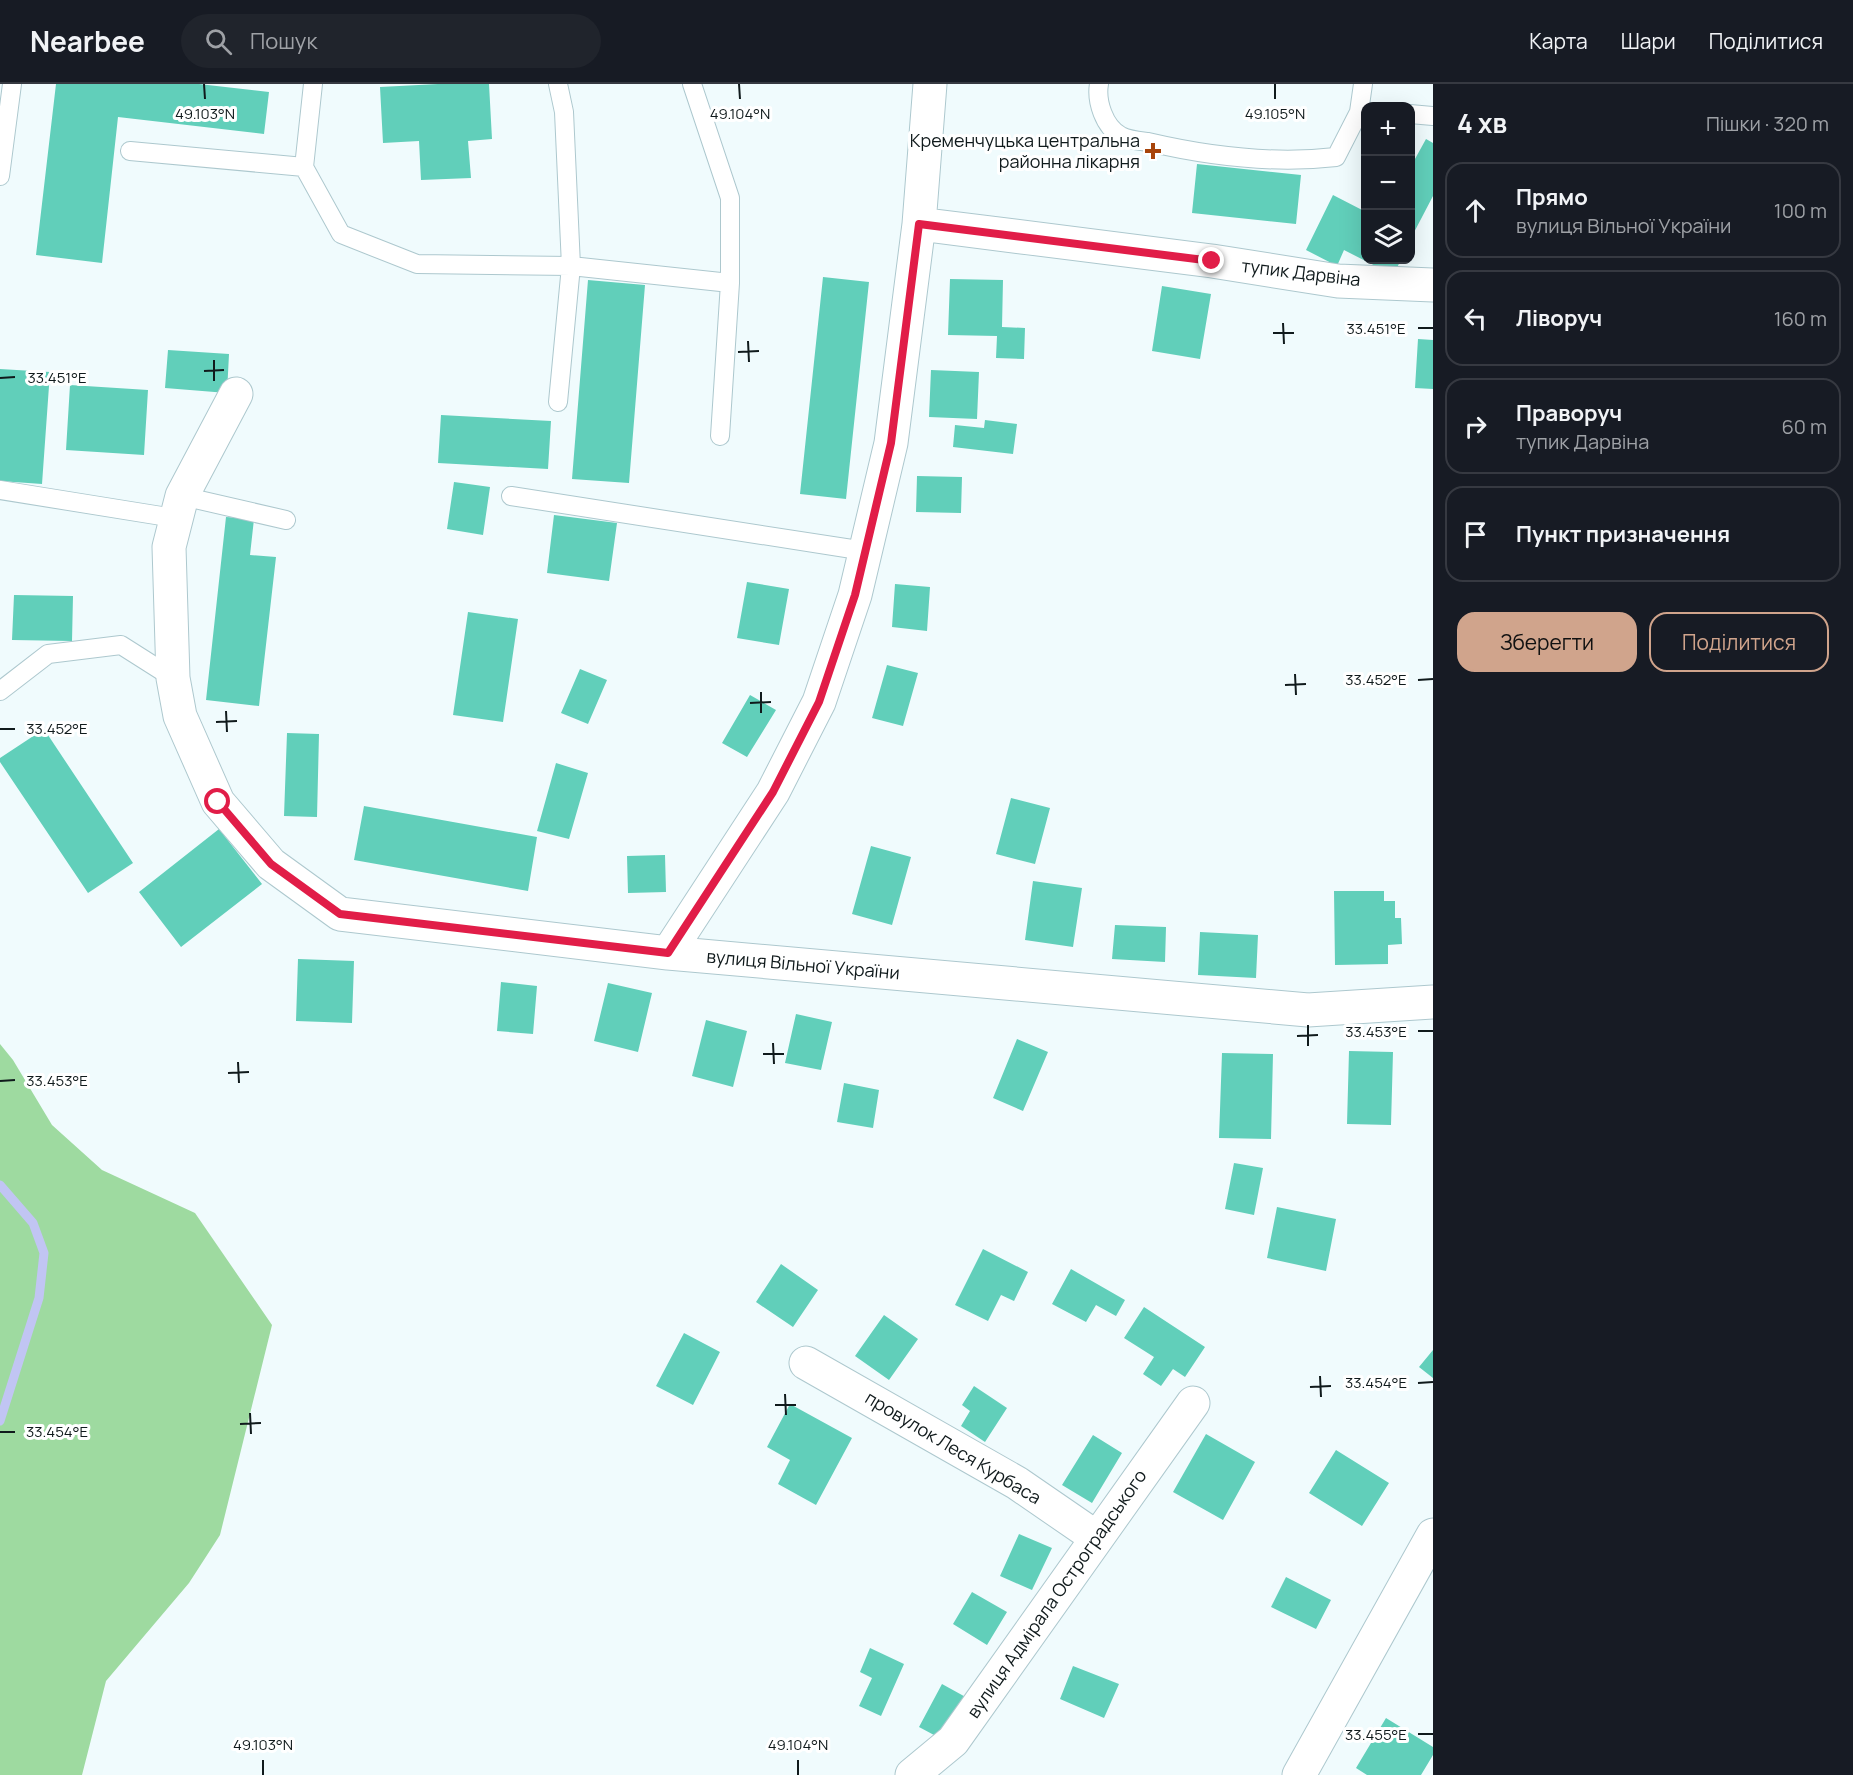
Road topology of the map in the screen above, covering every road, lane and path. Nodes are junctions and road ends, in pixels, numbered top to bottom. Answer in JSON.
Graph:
{"nodes":[{"id":1,"x":12,"y":84,"type":"edge"},
{"id":2,"x":313,"y":84,"type":"edge"},
{"id":3,"x":558,"y":84,"type":"edge"},
{"id":4,"x":692,"y":84,"type":"edge"},
{"id":5,"x":930,"y":84,"type":"edge"},
{"id":6,"x":1099,"y":84,"type":"edge"},
{"id":7,"x":1363,"y":84,"type":"edge"},
{"id":8,"x":1362,"y":102,"type":"edge"},
{"id":9,"x":1361,"y":114,"type":"edge"},
{"id":10,"x":1415,"y":114,"type":"edge"},
{"id":11,"x":1433,"y":116,"type":"edge"},
{"id":12,"x":130,"y":151,"type":"dead end"},
{"id":13,"x":304,"y":167,"type":"junction"},
{"id":14,"x":0,"y":176,"type":"edge"},
{"id":15,"x":919,"y":224,"type":"junction"},
{"id":16,"x":571,"y":266,"type":"junction"},
{"id":17,"x":730,"y":283,"type":"junction"},
{"id":18,"x":1433,"y":285,"type":"edge"},
{"id":19,"x":236,"y":394,"type":"dead end"},
{"id":20,"x":558,"y":402,"type":"dead end"},
{"id":21,"x":720,"y":436,"type":"dead end"},
{"id":22,"x":0,"y":490,"type":"edge"},
{"id":23,"x":511,"y":496,"type":"dead end"},
{"id":24,"x":178,"y":507,"type":"junction"},
{"id":25,"x":286,"y":520,"type":"dead end"},
{"id":26,"x":865,"y":550,"type":"junction"},
{"id":27,"x":173,"y":678,"type":"junction"},
{"id":28,"x":0,"y":691,"type":"edge"},
{"id":29,"x":668,"y":953,"type":"junction"},
{"id":30,"x":1433,"y":1002,"type":"edge"},
{"id":31,"x":806,"y":1363,"type":"dead end"},
{"id":32,"x":1193,"y":1403,"type":"dead end"},
{"id":33,"x":1433,"y":1535,"type":"edge"},
{"id":34,"x":1097,"y":1538,"type":"junction"},
{"id":35,"x":913,"y":1773,"type":"edge"},
{"id":36,"x":947,"y":1775,"type":"edge"},
{"id":37,"x":1299,"y":1775,"type":"edge"}],
"edges":[{"from":1,"to":14,"type":"lane"},
{"from":2,"to":13,"type":"lane"},
{"from":3,"to":16,"type":"lane"},
{"from":4,"to":17,"type":"lane"},
{"from":5,"to":15,"type":"street"},
{"from":6,"to":9,"type":"lane"},
{"from":7,"to":8,"type":"lane"},
{"from":10,"to":11,"type":"lane"},
{"from":12,"to":13,"type":"lane"},
{"from":13,"to":16,"type":"lane"},
{"from":15,"to":18,"type":"street","name":"тупик Дарвіна"},
{"from":15,"to":26,"type":"street"},
{"from":16,"to":17,"type":"lane"},
{"from":16,"to":20,"type":"lane"},
{"from":17,"to":21,"type":"lane"},
{"from":19,"to":24,"type":"street","name":"вулиця Вільної України"},
{"from":22,"to":24,"type":"lane"},
{"from":23,"to":26,"type":"lane"},
{"from":24,"to":25,"type":"lane"},
{"from":24,"to":27,"type":"street","name":"вулиця Вільної України"},
{"from":26,"to":29,"type":"street"},
{"from":27,"to":28,"type":"lane"},
{"from":27,"to":29,"type":"street","name":"вулиця Вільної України"},
{"from":29,"to":30,"type":"street","name":"вулиця Вільної України"},
{"from":31,"to":34,"type":"street","name":"провулок Леся Курбаса"},
{"from":32,"to":34,"type":"street","name":"вулиця Адмірала Остроградського"},
{"from":33,"to":37,"type":"street"},
{"from":34,"to":35,"type":"street","name":"вулиця Адмірала Остроградського"},
{"from":35,"to":36,"type":"street"}]}
